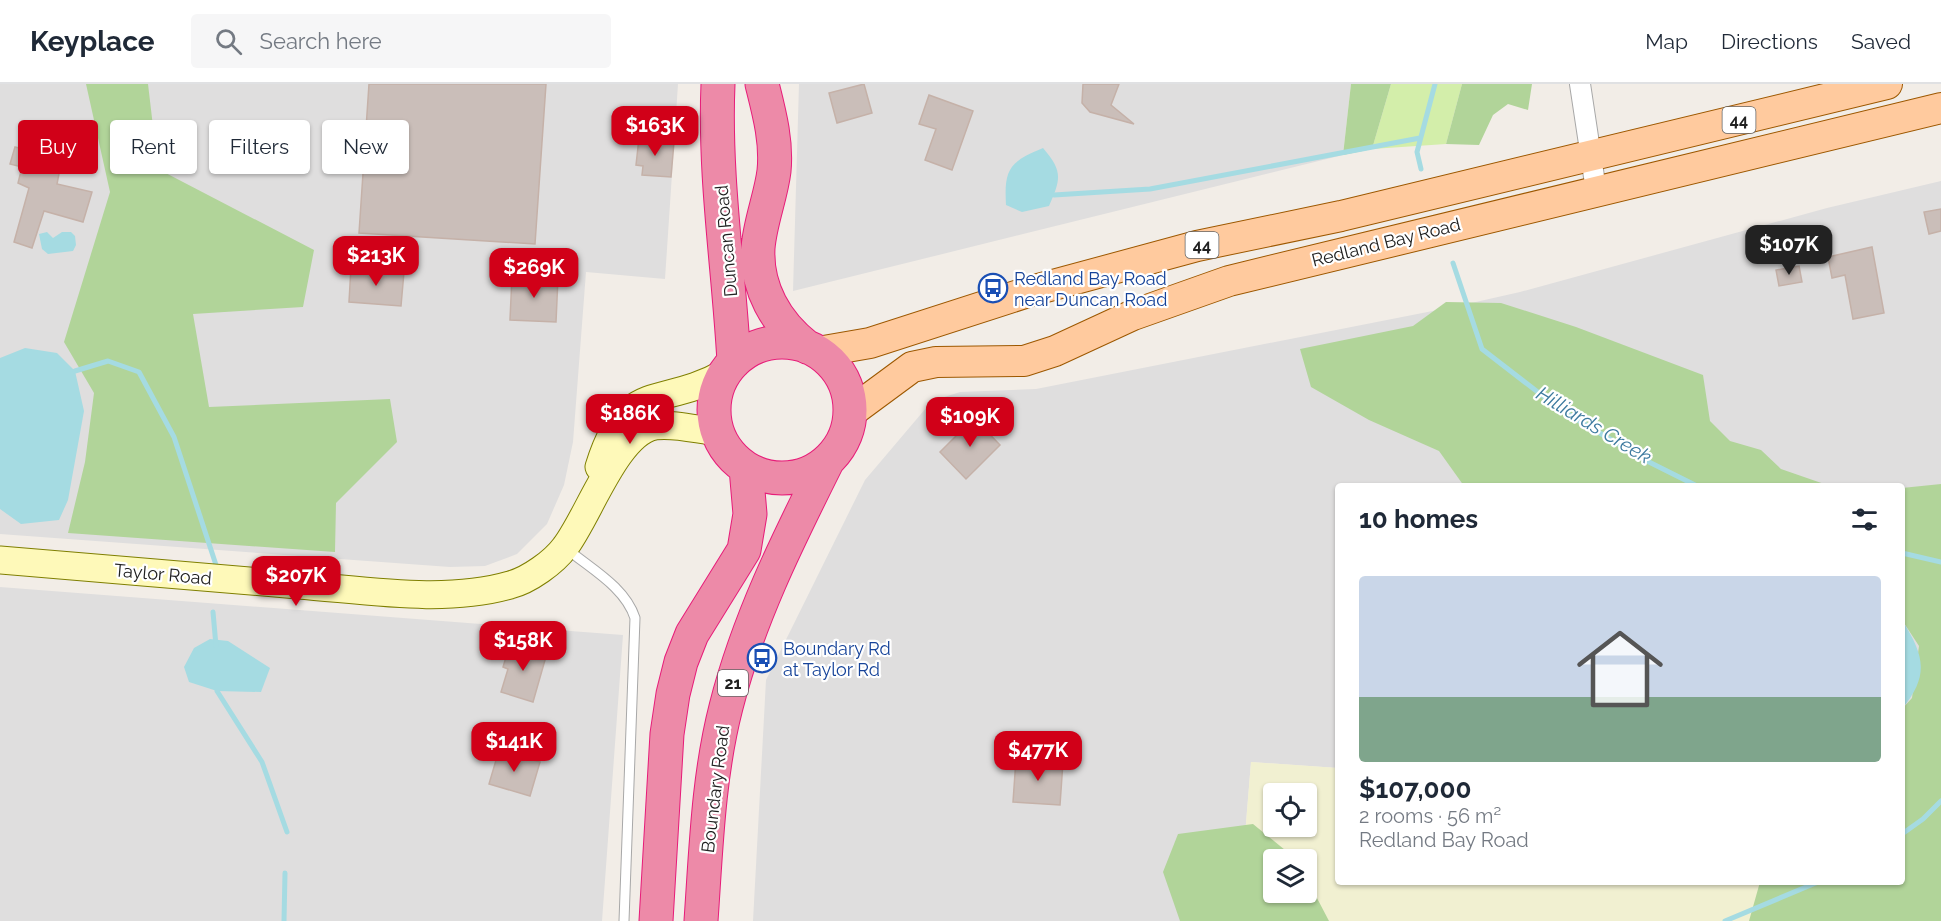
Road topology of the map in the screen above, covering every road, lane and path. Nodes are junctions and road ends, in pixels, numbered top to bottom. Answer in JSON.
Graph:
{"nodes":[{"id":1,"x":718,"y":84,"type":"edge"},
{"id":2,"x":762,"y":84,"type":"edge"},
{"id":3,"x":1580,"y":84,"type":"edge"},
{"id":4,"x":1887,"y":84,"type":"edge"},
{"id":5,"x":1941,"y":108,"type":"edge"},
{"id":6,"x":1590,"y":156,"type":"junction"},
{"id":7,"x":1596,"y":190,"type":"junction"},
{"id":8,"x":813,"y":349,"type":"junction"},
{"id":9,"x":729,"y":368,"type":"junction"},
{"id":10,"x":850,"y":412,"type":"junction"},
{"id":11,"x":718,"y":432,"type":"junction"},
{"id":12,"x":827,"y":462,"type":"junction"},
{"id":13,"x":746,"y":468,"type":"junction"},
{"id":14,"x":565,"y":548,"type":"junction"},
{"id":15,"x":0,"y":560,"type":"edge"},
{"id":16,"x":624,"y":921,"type":"edge"},
{"id":17,"x":656,"y":921,"type":"edge"},
{"id":18,"x":701,"y":921,"type":"edge"}],
"edges":[{"from":1,"to":9,"type":"highway","name":"Duncan Road"},
{"from":2,"to":8,"type":"highway","name":"Duncan Road","number":"21"},
{"from":3,"to":6,"type":"street"},
{"from":4,"to":6,"type":"main road","name":"Redland Bay Road","number":"44"},
{"from":5,"to":7,"type":"main road","name":"Redland Bay Road","number":"44"},
{"from":6,"to":7,"type":"street"},
{"from":6,"to":8,"type":"main road","name":"Redland Bay Road","number":"44"},
{"from":7,"to":10,"type":"main road","name":"Redland Bay Road","number":"44"},
{"from":8,"to":9,"type":"highway"},
{"from":8,"to":10,"type":"highway","number":"21"},
{"from":9,"to":11,"type":"highway"},
{"from":9,"to":14,"type":"street","name":"Taylor Road"},
{"from":10,"to":12,"type":"highway","number":"21"},
{"from":11,"to":13,"type":"highway"},
{"from":11,"to":14,"type":"street","name":"Taylor Road"},
{"from":12,"to":13,"type":"highway","number":"21"},
{"from":12,"to":18,"type":"highway","name":"Boundary Road","number":"21"},
{"from":13,"to":17,"type":"highway"},
{"from":14,"to":15,"type":"street","name":"Taylor Road"},
{"from":14,"to":16,"type":"lane"}]}
